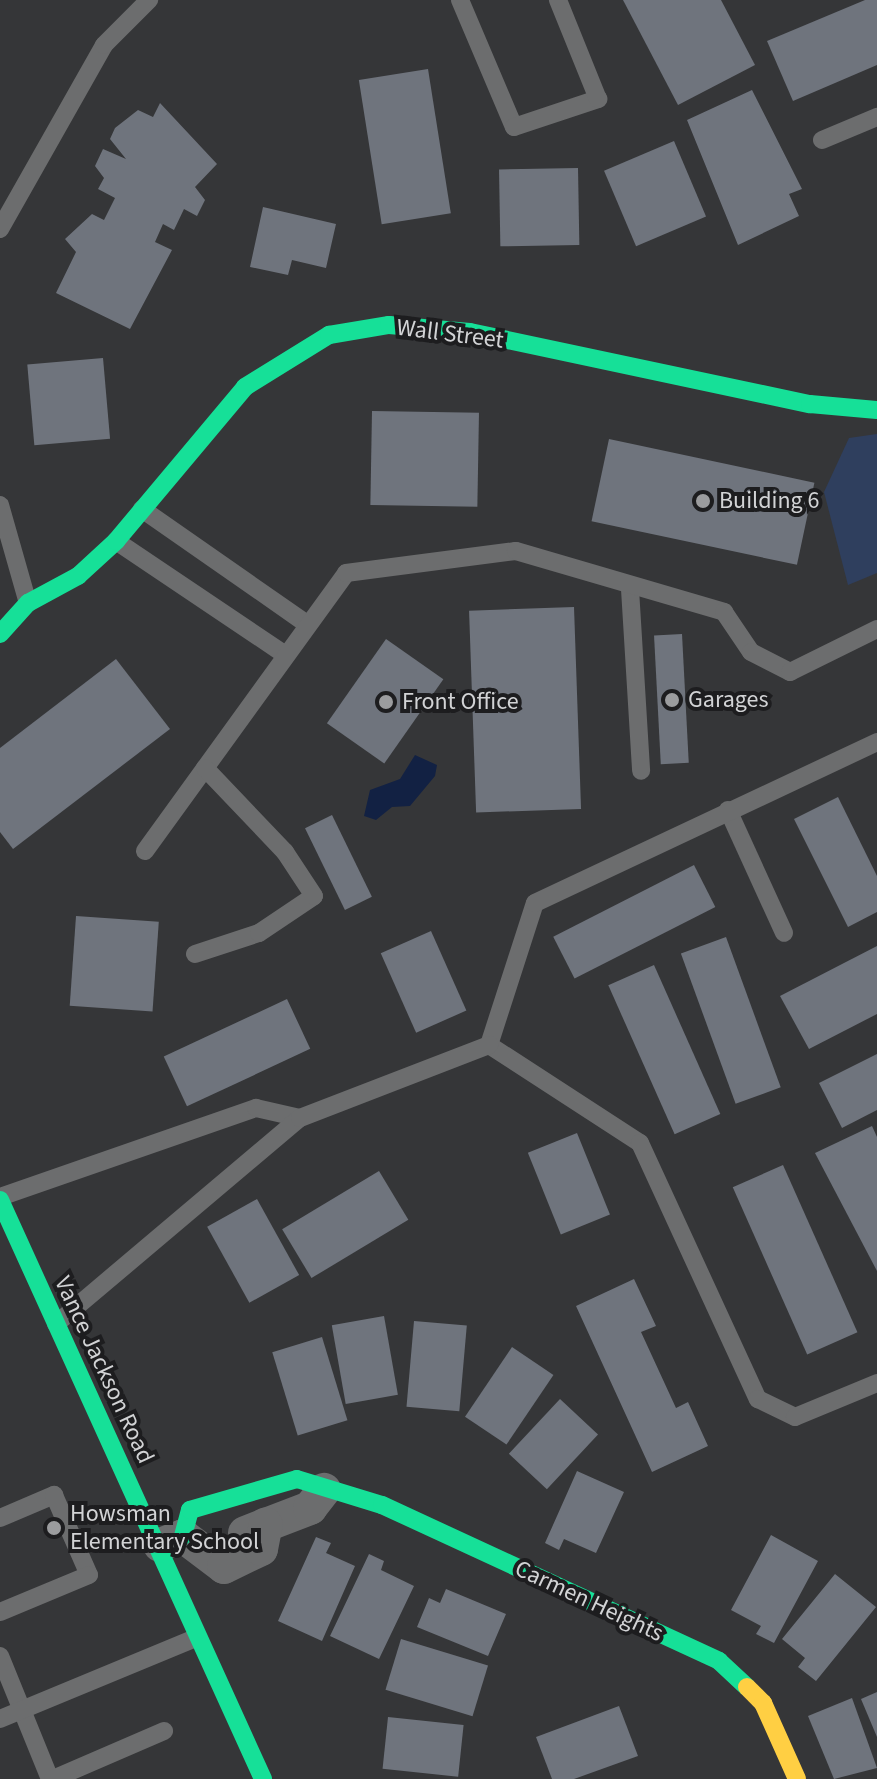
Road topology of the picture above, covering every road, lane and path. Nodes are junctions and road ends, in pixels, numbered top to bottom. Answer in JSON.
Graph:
{"nodes":[{"id":1,"x":149,"y":0,"type":"edge"},
{"id":2,"x":460,"y":0,"type":"edge"},
{"id":3,"x":558,"y":0,"type":"edge"},
{"id":4,"x":877,"y":117,"type":"edge"},
{"id":5,"x":822,"y":140,"type":"dead end"},
{"id":6,"x":0,"y":229,"type":"edge"},
{"id":7,"x":877,"y":410,"type":"edge"},
{"id":8,"x":0,"y":505,"type":"edge"},
{"id":9,"x":142,"y":509,"type":"junction"},
{"id":10,"x":116,"y":541,"type":"junction"},
{"id":11,"x":630,"y":589,"type":"junction"},
{"id":12,"x":14,"y":604,"type":"edge"},
{"id":13,"x":307,"y":624,"type":"junction"},
{"id":14,"x":877,"y":629,"type":"edge"},
{"id":15,"x":0,"y":634,"type":"edge"},
{"id":16,"x":284,"y":654,"type":"junction"},
{"id":17,"x":877,"y":742,"type":"edge"},
{"id":18,"x":205,"y":768,"type":"junction"},
{"id":19,"x":641,"y":771,"type":"dead end"},
{"id":20,"x":728,"y":810,"type":"junction"},
{"id":21,"x":145,"y":851,"type":"dead end"},
{"id":22,"x":784,"y":933,"type":"dead end"},
{"id":23,"x":195,"y":954,"type":"dead end"},
{"id":24,"x":489,"y":1045,"type":"junction"},
{"id":25,"x":300,"y":1118,"type":"junction"},
{"id":26,"x":0,"y":1198,"type":"edge"},
{"id":27,"x":56,"y":1324,"type":"junction"},
{"id":28,"x":877,"y":1383,"type":"edge"},
{"id":29,"x":324,"y":1490,"type":"junction"},
{"id":30,"x":0,"y":1518,"type":"edge"},
{"id":31,"x":182,"y":1543,"type":"junction"},
{"id":32,"x":0,"y":1612,"type":"edge"},
{"id":33,"x":198,"y":1637,"type":"junction"},
{"id":34,"x":0,"y":1656,"type":"edge"},
{"id":35,"x":22,"y":1709,"type":"junction"},
{"id":36,"x":0,"y":1719,"type":"edge"},
{"id":37,"x":164,"y":1731,"type":"dead end"},
{"id":38,"x":51,"y":1779,"type":"edge"},
{"id":39,"x":263,"y":1779,"type":"edge"},
{"id":40,"x":797,"y":1779,"type":"edge"}],
"edges":[{"from":1,"to":6,"type":"lane"},
{"from":2,"to":3,"type":"lane"},
{"from":4,"to":5,"type":"lane"},
{"from":7,"to":9,"type":"street","name":"Wall Street"},
{"from":8,"to":12,"type":"lane"},
{"from":9,"to":10,"type":"street","name":"Wall Street"},
{"from":9,"to":13,"type":"lane"},
{"from":10,"to":12,"type":"street","name":"Wall Street"},
{"from":10,"to":16,"type":"lane"},
{"from":11,"to":13,"type":"lane"},
{"from":11,"to":14,"type":"lane"},
{"from":11,"to":19,"type":"lane"},
{"from":12,"to":15,"type":"street","name":"Wall Street"},
{"from":13,"to":16,"type":"lane"},
{"from":16,"to":18,"type":"lane"},
{"from":17,"to":20,"type":"lane"},
{"from":18,"to":21,"type":"lane"},
{"from":18,"to":23,"type":"lane"},
{"from":20,"to":22,"type":"lane"},
{"from":20,"to":24,"type":"lane"},
{"from":24,"to":25,"type":"lane"},
{"from":24,"to":28,"type":"lane"},
{"from":25,"to":26,"type":"lane"},
{"from":25,"to":27,"type":"lane"},
{"from":26,"to":27,"type":"street","name":"Vance Jackson Road"},
{"from":27,"to":31,"type":"street","name":"Vance Jackson Road"},
{"from":29,"to":31,"type":"street","name":"Carmen Heights"},
{"from":29,"to":31,"type":"street"},
{"from":29,"to":40,"type":"street","name":"Carmen Heights"},
{"from":30,"to":32,"type":"lane"},
{"from":31,"to":33,"type":"street","name":"Vance Jackson Road"},
{"from":33,"to":35,"type":"lane"},
{"from":33,"to":39,"type":"street","name":"Vance Jackson Road"},
{"from":34,"to":35,"type":"lane"},
{"from":35,"to":36,"type":"lane"},
{"from":35,"to":38,"type":"lane"},
{"from":37,"to":38,"type":"lane"}]}
